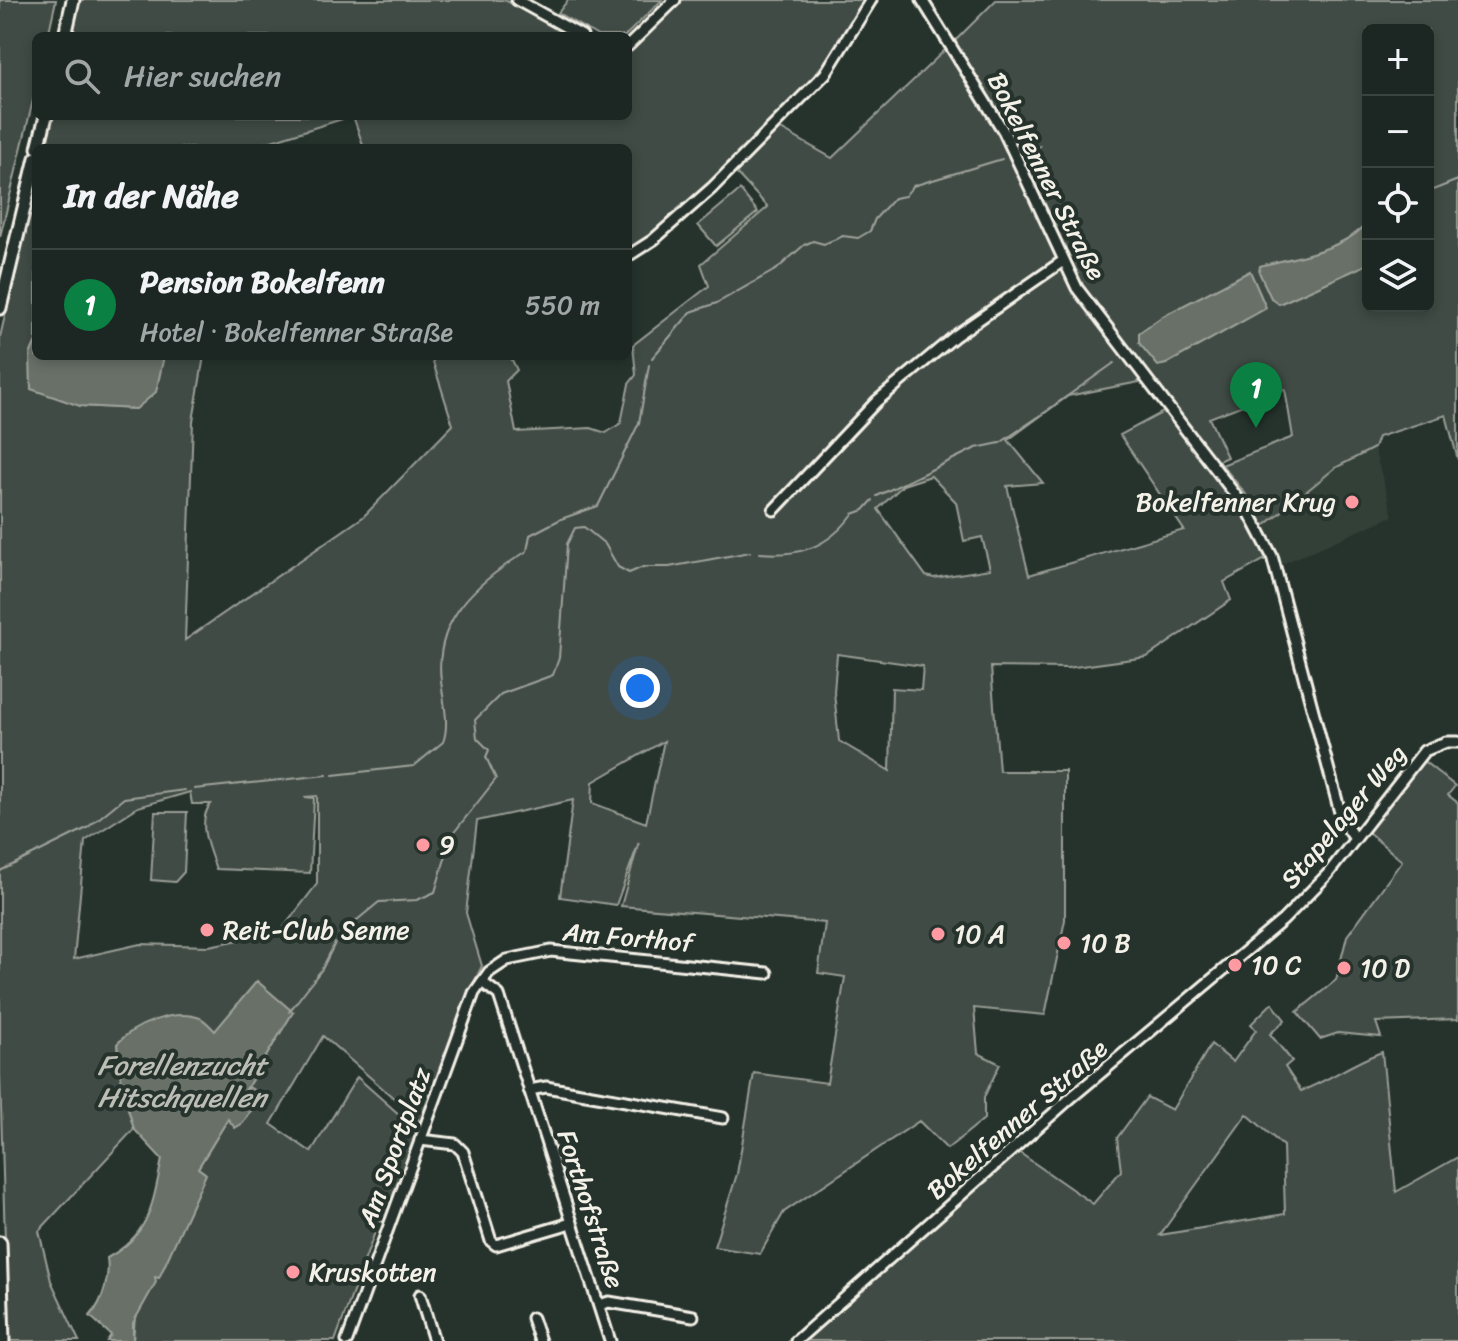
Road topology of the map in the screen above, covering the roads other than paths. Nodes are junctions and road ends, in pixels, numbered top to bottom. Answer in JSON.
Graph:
{"nodes":[{"id":1,"x":73,"y":0,"type":"edge"},
{"id":2,"x":517,"y":0,"type":"edge"},
{"id":3,"x":675,"y":0,"type":"edge"},
{"id":4,"x":871,"y":0,"type":"edge"},
{"id":5,"x":922,"y":0,"type":"edge"},
{"id":6,"x":66,"y":32,"type":"edge"},
{"id":7,"x":575,"y":32,"type":"edge"},
{"id":8,"x":632,"y":42,"type":"edge"},
{"id":9,"x":45,"y":120,"type":"edge"},
{"id":10,"x":39,"y":144,"type":"edge"},
{"id":11,"x":32,"y":175,"type":"edge"},
{"id":12,"x":632,"y":253,"type":"edge"},
{"id":13,"x":1063,"y":261,"type":"junction"},
{"id":14,"x":0,"y":308,"type":"edge"},
{"id":15,"x":774,"y":510,"type":"dead end"},
{"id":16,"x":1458,"y":742,"type":"edge"},
{"id":17,"x":1355,"y":839,"type":"junction"},
{"id":18,"x":1270,"y":933,"type":"joint"},
{"id":19,"x":489,"y":972,"type":"joint"},
{"id":20,"x":767,"y":973,"type":"dead end"},
{"id":21,"x":482,"y":982,"type":"junction"},
{"id":22,"x":529,"y":1090,"type":"junction"},
{"id":23,"x":723,"y":1118,"type":"dead end"},
{"id":24,"x":420,"y":1140,"type":"junction"},
{"id":25,"x":571,"y":1223,"type":"junction"},
{"id":26,"x":0,"y":1243,"type":"edge"},
{"id":27,"x":420,"y":1295,"type":"dead end"},
{"id":28,"x":599,"y":1305,"type":"junction"},
{"id":29,"x":693,"y":1316,"type":"dead end"},
{"id":30,"x":532,"y":1318,"type":"dead end"},
{"id":31,"x":3,"y":1341,"type":"edge"},
{"id":32,"x":347,"y":1341,"type":"edge"},
{"id":33,"x":434,"y":1341,"type":"edge"},
{"id":34,"x":540,"y":1341,"type":"edge"},
{"id":35,"x":610,"y":1341,"type":"edge"},
{"id":36,"x":796,"y":1341,"type":"edge"}],
"edges":[{"from":1,"to":6,"type":"street"},
{"from":2,"to":7,"type":"street"},
{"from":3,"to":8,"type":"street"},
{"from":4,"to":12,"type":"street"},
{"from":5,"to":13,"type":"street","name":"Bokelfenner Straße"},
{"from":9,"to":10,"type":"street"},
{"from":11,"to":14,"type":"street"},
{"from":13,"to":15,"type":"street"},
{"from":13,"to":17,"type":"street","name":"Bokelfenner Straße"},
{"from":16,"to":17,"type":"street","name":"Stapelager Weg"},
{"from":17,"to":18,"type":"street","name":"Stapelager Weg"},
{"from":18,"to":36,"type":"street","name":"Bokelfenner Straße"},
{"from":19,"to":20,"type":"street","name":"Am Forthof"},
{"from":19,"to":21,"type":"street","name":"Am Sportplatz"},
{"from":21,"to":22,"type":"street","name":"Forthofstraße"},
{"from":21,"to":24,"type":"street","name":"Am Sportplatz"},
{"from":22,"to":23,"type":"street","name":"Forthofstraße"},
{"from":22,"to":25,"type":"street","name":"Forthofstraße"},
{"from":24,"to":25,"type":"street"},
{"from":24,"to":32,"type":"street","name":"Am Sportplatz"},
{"from":25,"to":28,"type":"street","name":"Forthofstraße"},
{"from":26,"to":31,"type":"street"},
{"from":27,"to":33,"type":"street"},
{"from":28,"to":29,"type":"street"},
{"from":28,"to":35,"type":"street","name":"Forthofstraße"},
{"from":30,"to":34,"type":"street"}]}
